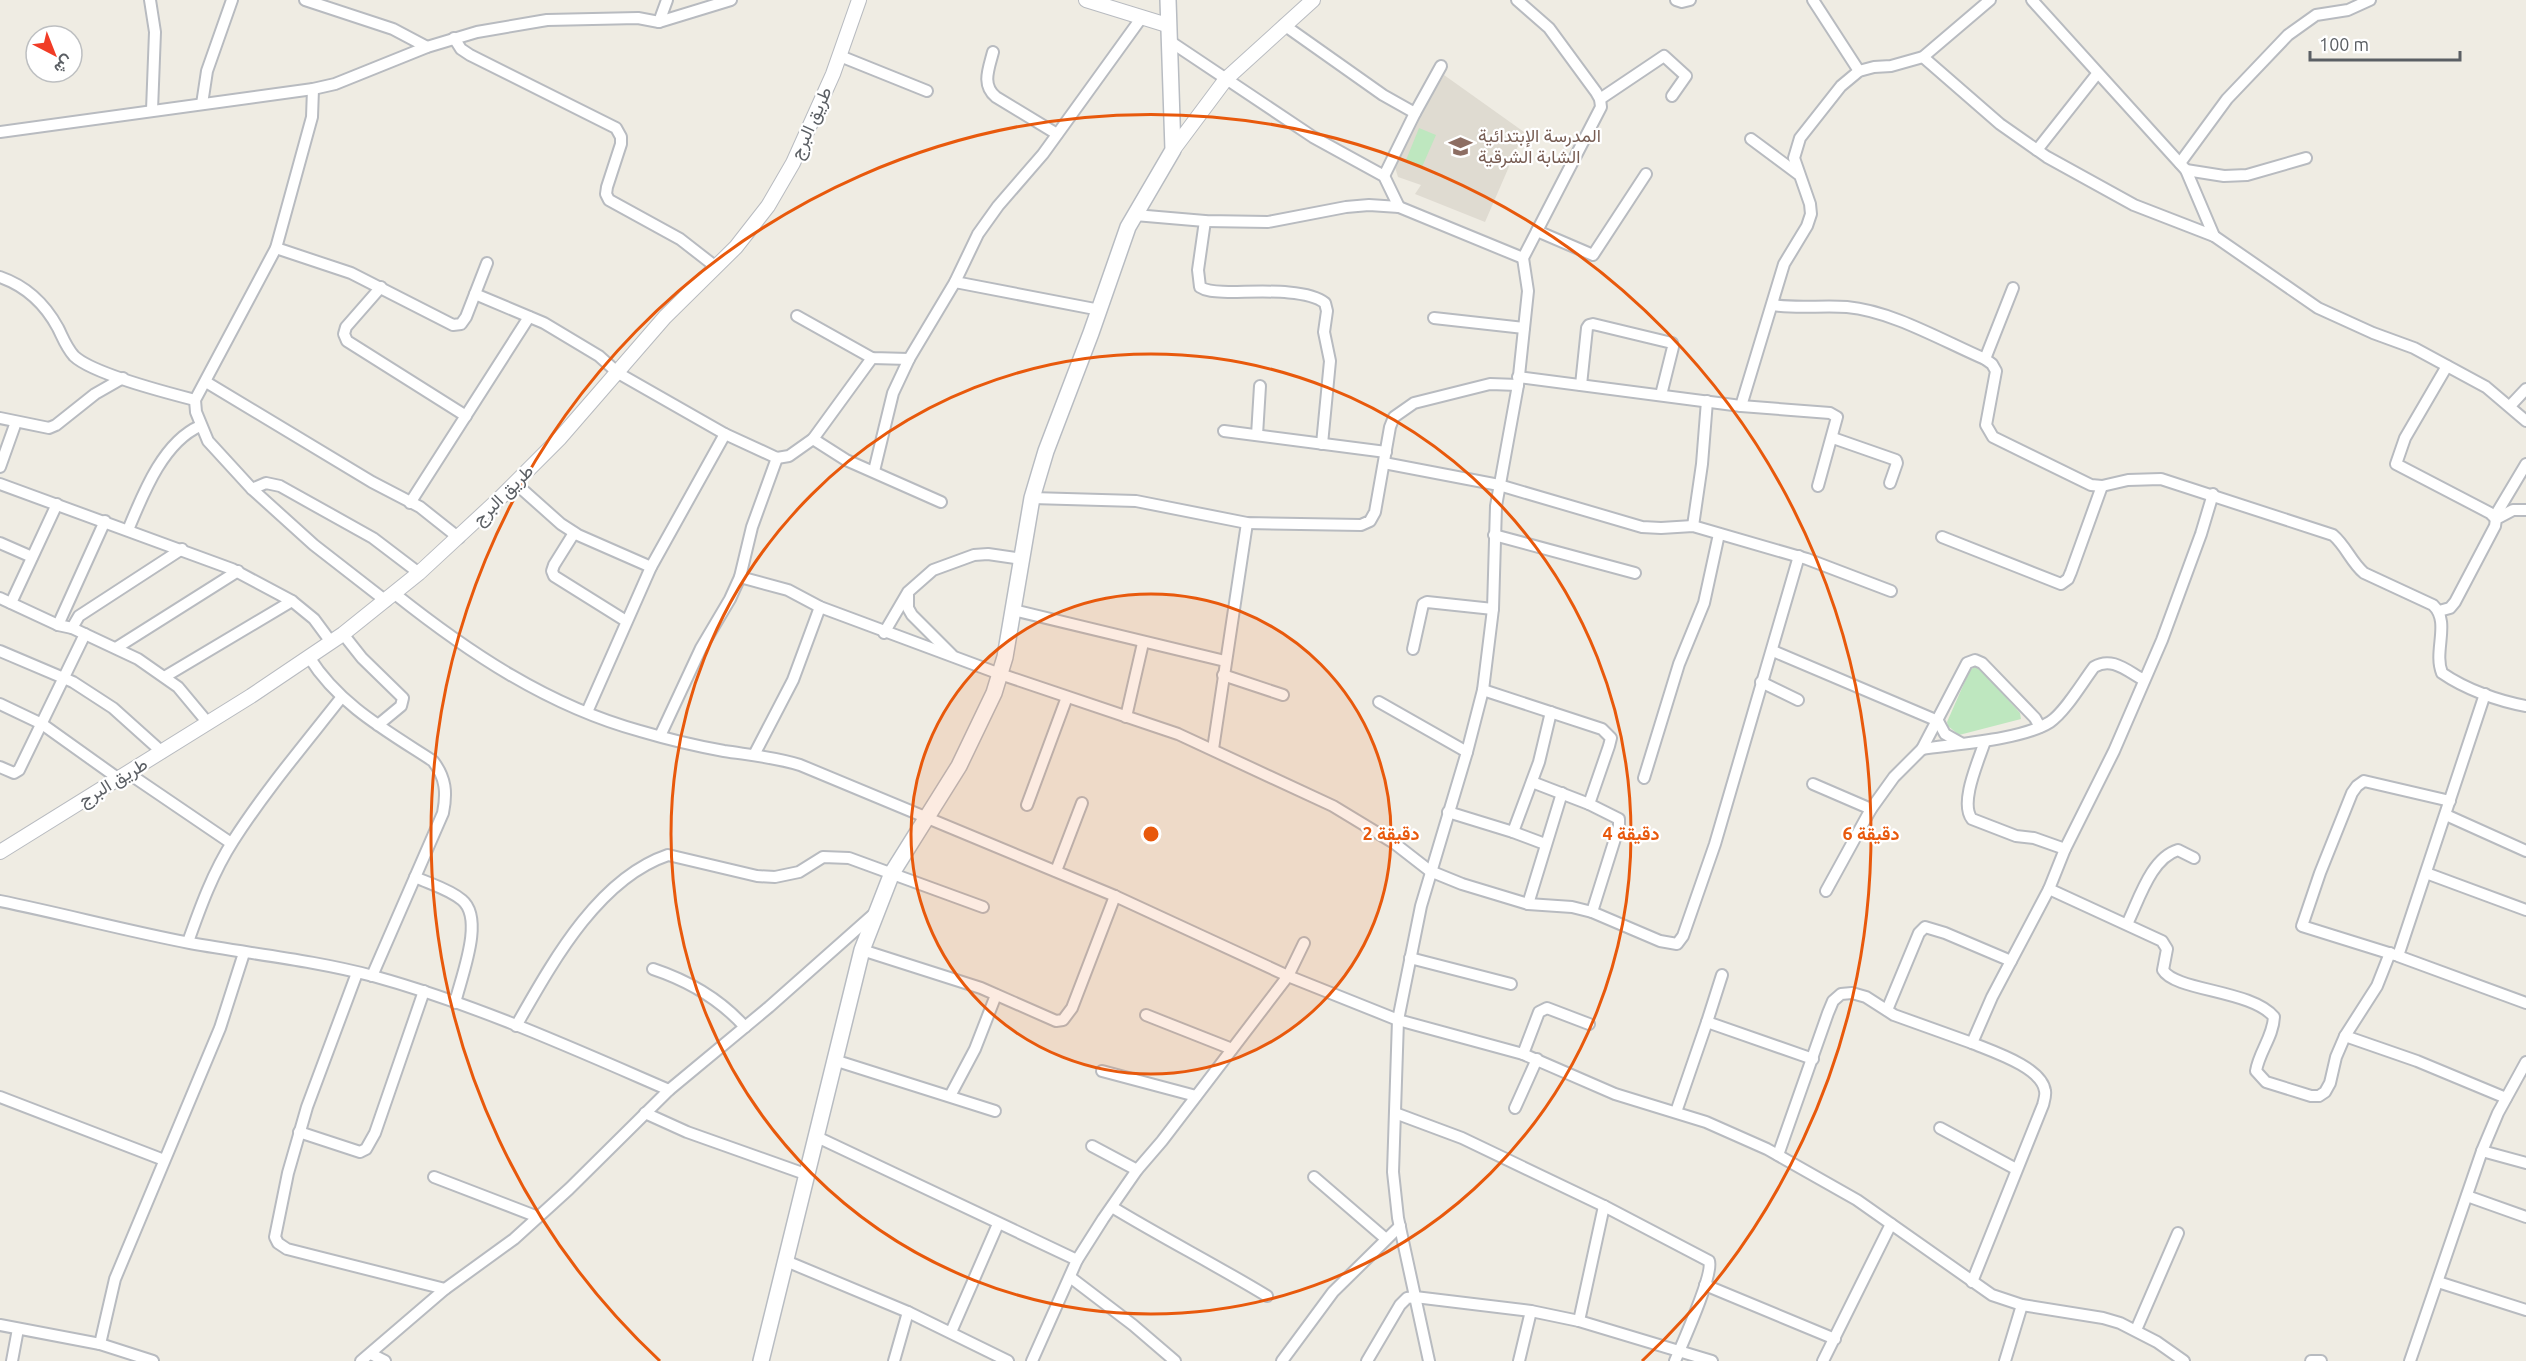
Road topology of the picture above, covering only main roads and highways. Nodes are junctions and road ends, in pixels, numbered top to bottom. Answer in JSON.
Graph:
{"nodes":[{"id":1,"x":1168,"y":0,"type":"edge"},
{"id":2,"x":761,"y":1361,"type":"edge"}],
"edges":[{"from":1,"to":2,"type":"main road"}]}
